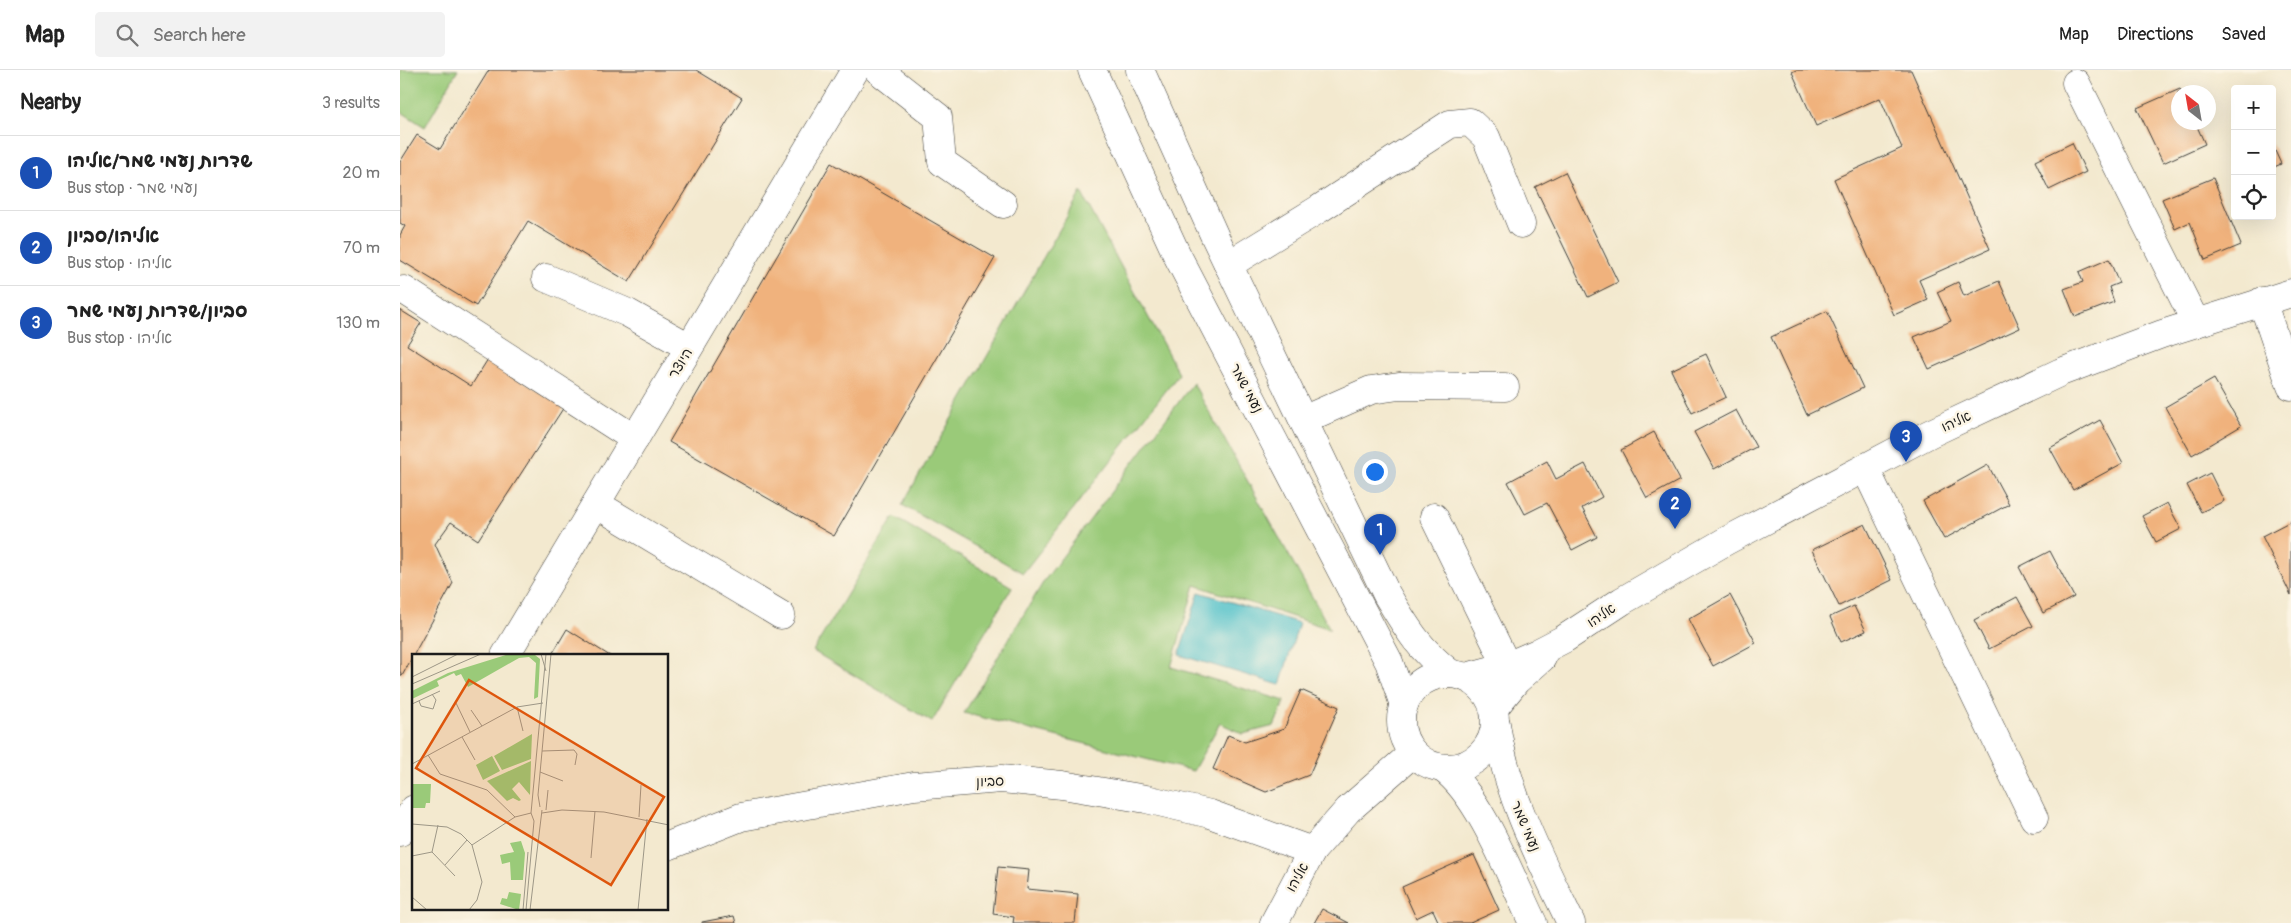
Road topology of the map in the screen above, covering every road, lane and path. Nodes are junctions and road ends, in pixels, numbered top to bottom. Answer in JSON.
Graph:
{"nodes":[{"id":1,"x":854,"y":70,"type":"edge"},
{"id":2,"x":878,"y":70,"type":"edge"},
{"id":3,"x":1092,"y":70,"type":"edge"},
{"id":4,"x":1140,"y":70,"type":"edge"},
{"id":5,"x":2076,"y":84,"type":"dead end"},
{"id":6,"x":1002,"y":204,"type":"dead end"},
{"id":7,"x":1521,"y":224,"type":"dead end"},
{"id":8,"x":1228,"y":265,"type":"junction"},
{"id":9,"x":546,"y":278,"type":"dead end"},
{"id":10,"x":404,"y":290,"type":"dead end"},
{"id":11,"x":2291,"y":293,"type":"edge"},
{"id":12,"x":2262,"y":301,"type":"junction"},
{"id":13,"x":2196,"y":323,"type":"junction"},
{"id":14,"x":689,"y":347,"type":"junction"},
{"id":15,"x":2291,"y":386,"type":"edge"},
{"id":16,"x":1505,"y":387,"type":"dead end"},
{"id":17,"x":1303,"y":420,"type":"junction"},
{"id":18,"x":634,"y":439,"type":"junction"},
{"id":19,"x":1864,"y":468,"type":"junction"},
{"id":20,"x":596,"y":504,"type":"junction"},
{"id":21,"x":1434,"y":517,"type":"dead end"},
{"id":22,"x":781,"y":615,"type":"dead end"},
{"id":23,"x":1564,"y":639,"type":"junction"},
{"id":24,"x":507,"y":654,"type":"edge"},
{"id":25,"x":1507,"y":666,"type":"junction"},
{"id":26,"x":1458,"y":675,"type":"junction"},
{"id":27,"x":1404,"y":705,"type":"junction"},
{"id":28,"x":1495,"y":716,"type":"junction"},
{"id":29,"x":1413,"y":753,"type":"junction"},
{"id":30,"x":1442,"y":768,"type":"junction"},
{"id":31,"x":412,"y":812,"type":"edge"},
{"id":32,"x":2034,"y":818,"type":"dead end"},
{"id":33,"x":400,"y":832,"type":"edge"},
{"id":34,"x":669,"y":846,"type":"edge"},
{"id":35,"x":1312,"y":851,"type":"junction"},
{"id":36,"x":1274,"y":923,"type":"edge"},
{"id":37,"x":1533,"y":923,"type":"edge"},
{"id":38,"x":1571,"y":923,"type":"edge"}],
"edges":[{"from":1,"to":14,"type":"street","name":"היוצר"},
{"from":2,"to":6,"type":"street"},
{"from":3,"to":27,"type":"street","name":"נעמי שמר"},
{"from":4,"to":8,"type":"street"},
{"from":5,"to":13,"type":"street"},
{"from":7,"to":8,"type":"street"},
{"from":8,"to":17,"type":"street"},
{"from":9,"to":14,"type":"street"},
{"from":10,"to":18,"type":"street"},
{"from":11,"to":12,"type":"street","name":"אליהו"},
{"from":12,"to":13,"type":"street","name":"אליהו"},
{"from":12,"to":15,"type":"street"},
{"from":13,"to":19,"type":"street","name":"אליהו"},
{"from":14,"to":18,"type":"street","name":"היוצר"},
{"from":16,"to":17,"type":"street"},
{"from":17,"to":26,"type":"street"},
{"from":18,"to":20,"type":"street","name":"היוצר"},
{"from":19,"to":23,"type":"street","name":"אליהו"},
{"from":19,"to":32,"type":"street"},
{"from":20,"to":22,"type":"street"},
{"from":20,"to":24,"type":"street","name":"היוצר"},
{"from":21,"to":25,"type":"street"},
{"from":23,"to":25,"type":"street","name":"אליהו"},
{"from":23,"to":28,"type":"street","name":"אליהו"},
{"from":25,"to":26,"type":"street","name":"אליהו"},
{"from":26,"to":27,"type":"street"},
{"from":26,"to":28,"type":"street"},
{"from":27,"to":29,"type":"street"},
{"from":28,"to":30,"type":"street"},
{"from":28,"to":38,"type":"street","name":"נעמי שמר"},
{"from":29,"to":30,"type":"street"},
{"from":29,"to":35,"type":"street","name":"אליהו"},
{"from":30,"to":37,"type":"street"},
{"from":31,"to":33,"type":"street"},
{"from":34,"to":35,"type":"street","name":"סביון"},
{"from":35,"to":36,"type":"street","name":"אליהו"}]}
